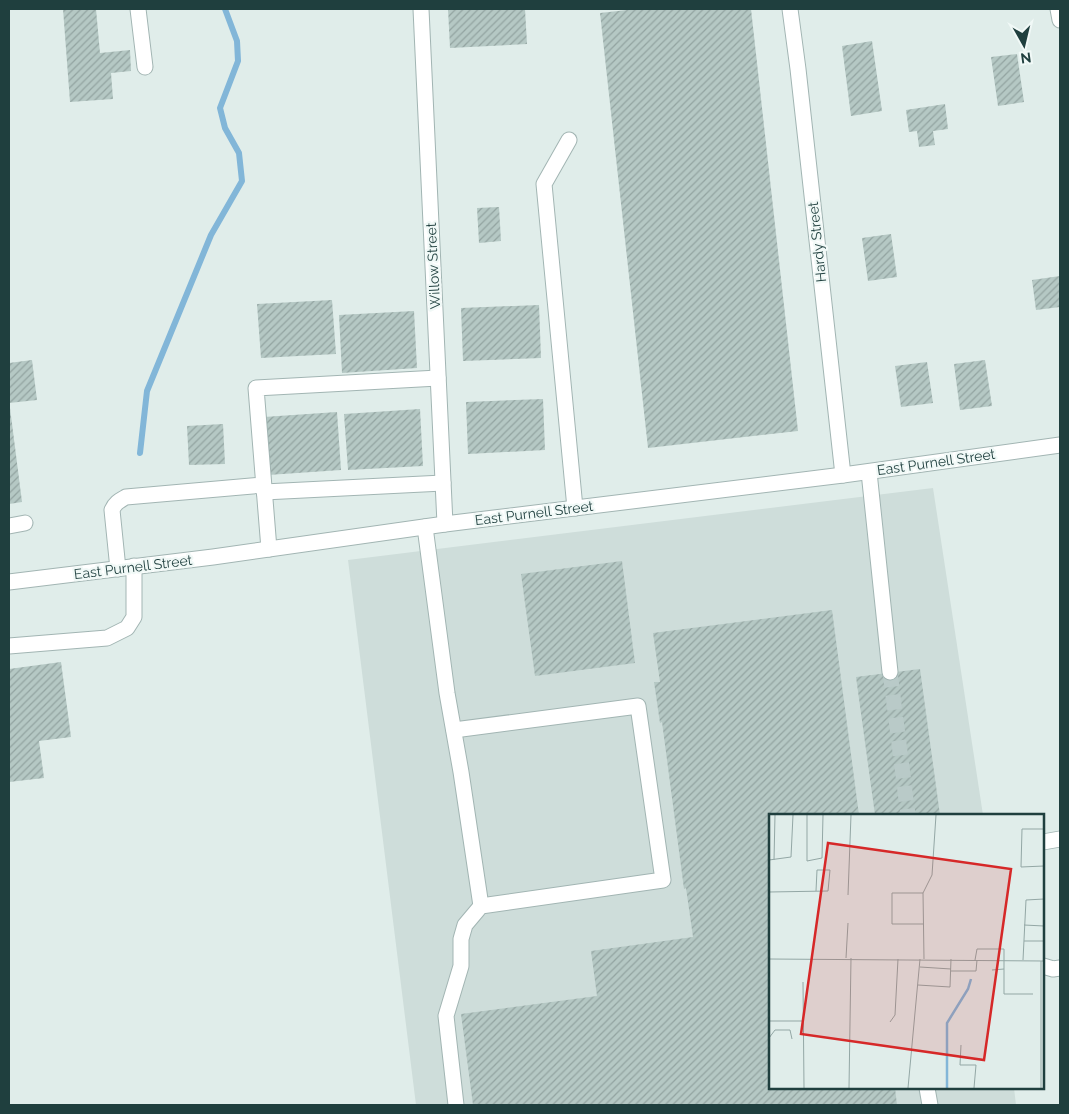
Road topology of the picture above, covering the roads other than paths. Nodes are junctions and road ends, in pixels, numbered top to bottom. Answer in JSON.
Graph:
{"nodes":[{"id":1,"x":138,"y":9,"type":"edge"},
{"id":2,"x":421,"y":9,"type":"edge"},
{"id":3,"x":790,"y":9,"type":"edge"},
{"id":4,"x":1058,"y":9,"type":"edge"},
{"id":5,"x":1060,"y":20,"type":"edge"},
{"id":6,"x":145,"y":67,"type":"dead end"},
{"id":7,"x":569,"y":140,"type":"dead end"},
{"id":8,"x":438,"y":378,"type":"junction"},
{"id":9,"x":1060,"y":445,"type":"edge"},
{"id":10,"x":869,"y":472,"type":"junction"},
{"id":11,"x":843,"y":475,"type":"junction"},
{"id":12,"x":444,"y":483,"type":"junction"},
{"id":13,"x":264,"y":489,"type":"junction"},
{"id":14,"x":575,"y":508,"type":"junction"},
{"id":15,"x":25,"y":523,"type":"dead end"},
{"id":16,"x":445,"y":524,"type":"junction"},
{"id":17,"x":9,"y":526,"type":"edge"},
{"id":18,"x":425,"y":527,"type":"junction"},
{"id":19,"x":269,"y":549,"type":"junction"},
{"id":20,"x":134,"y":566,"type":"junction"},
{"id":21,"x":118,"y":569,"type":"junction"},
{"id":22,"x":9,"y":582,"type":"edge"},
{"id":23,"x":9,"y":646,"type":"edge"},
{"id":24,"x":890,"y":672,"type":"tunnel mouth"},
{"id":25,"x":454,"y":730,"type":"junction"},
{"id":26,"x":1060,"y":839,"type":"edge"},
{"id":27,"x":1044,"y":842,"type":"edge"},
{"id":28,"x":481,"y":906,"type":"junction"},
{"id":29,"x":1044,"y":966,"type":"edge"},
{"id":30,"x":1060,"y":968,"type":"edge"},
{"id":31,"x":927,"y":1089,"type":"edge"},
{"id":32,"x":456,"y":1105,"type":"edge"},
{"id":33,"x":930,"y":1105,"type":"edge"}],
"edges":[{"from":1,"to":6,"type":"street"},
{"from":2,"to":8,"type":"street","name":"Willow Street"},
{"from":3,"to":11,"type":"street","name":"Hardy Street"},
{"from":4,"to":5,"type":"street"},
{"from":7,"to":14,"type":"street"},
{"from":8,"to":12,"type":"street","name":"Willow Street"},
{"from":8,"to":13,"type":"street"},
{"from":9,"to":10,"type":"street","name":"East Purnell Street"},
{"from":10,"to":11,"type":"street","name":"East Purnell Street"},
{"from":10,"to":24,"type":"street"},
{"from":11,"to":14,"type":"street","name":"East Purnell Street"},
{"from":12,"to":13,"type":"street"},
{"from":12,"to":16,"type":"street","name":"Willow Street"},
{"from":13,"to":19,"type":"street"},
{"from":13,"to":21,"type":"street"},
{"from":14,"to":16,"type":"street","name":"East Purnell Street"},
{"from":15,"to":17,"type":"street"},
{"from":16,"to":18,"type":"street","name":"East Purnell Street"},
{"from":18,"to":19,"type":"street","name":"East Purnell Street"},
{"from":18,"to":25,"type":"street"},
{"from":19,"to":20,"type":"street","name":"East Purnell Street"},
{"from":20,"to":21,"type":"street","name":"East Purnell Street"},
{"from":20,"to":23,"type":"street"},
{"from":21,"to":22,"type":"street","name":"East Purnell Street"},
{"from":25,"to":28,"type":"street"},
{"from":25,"to":28,"type":"street"},
{"from":26,"to":27,"type":"street"},
{"from":28,"to":32,"type":"street"},
{"from":29,"to":30,"type":"street"},
{"from":31,"to":33,"type":"street"}]}
